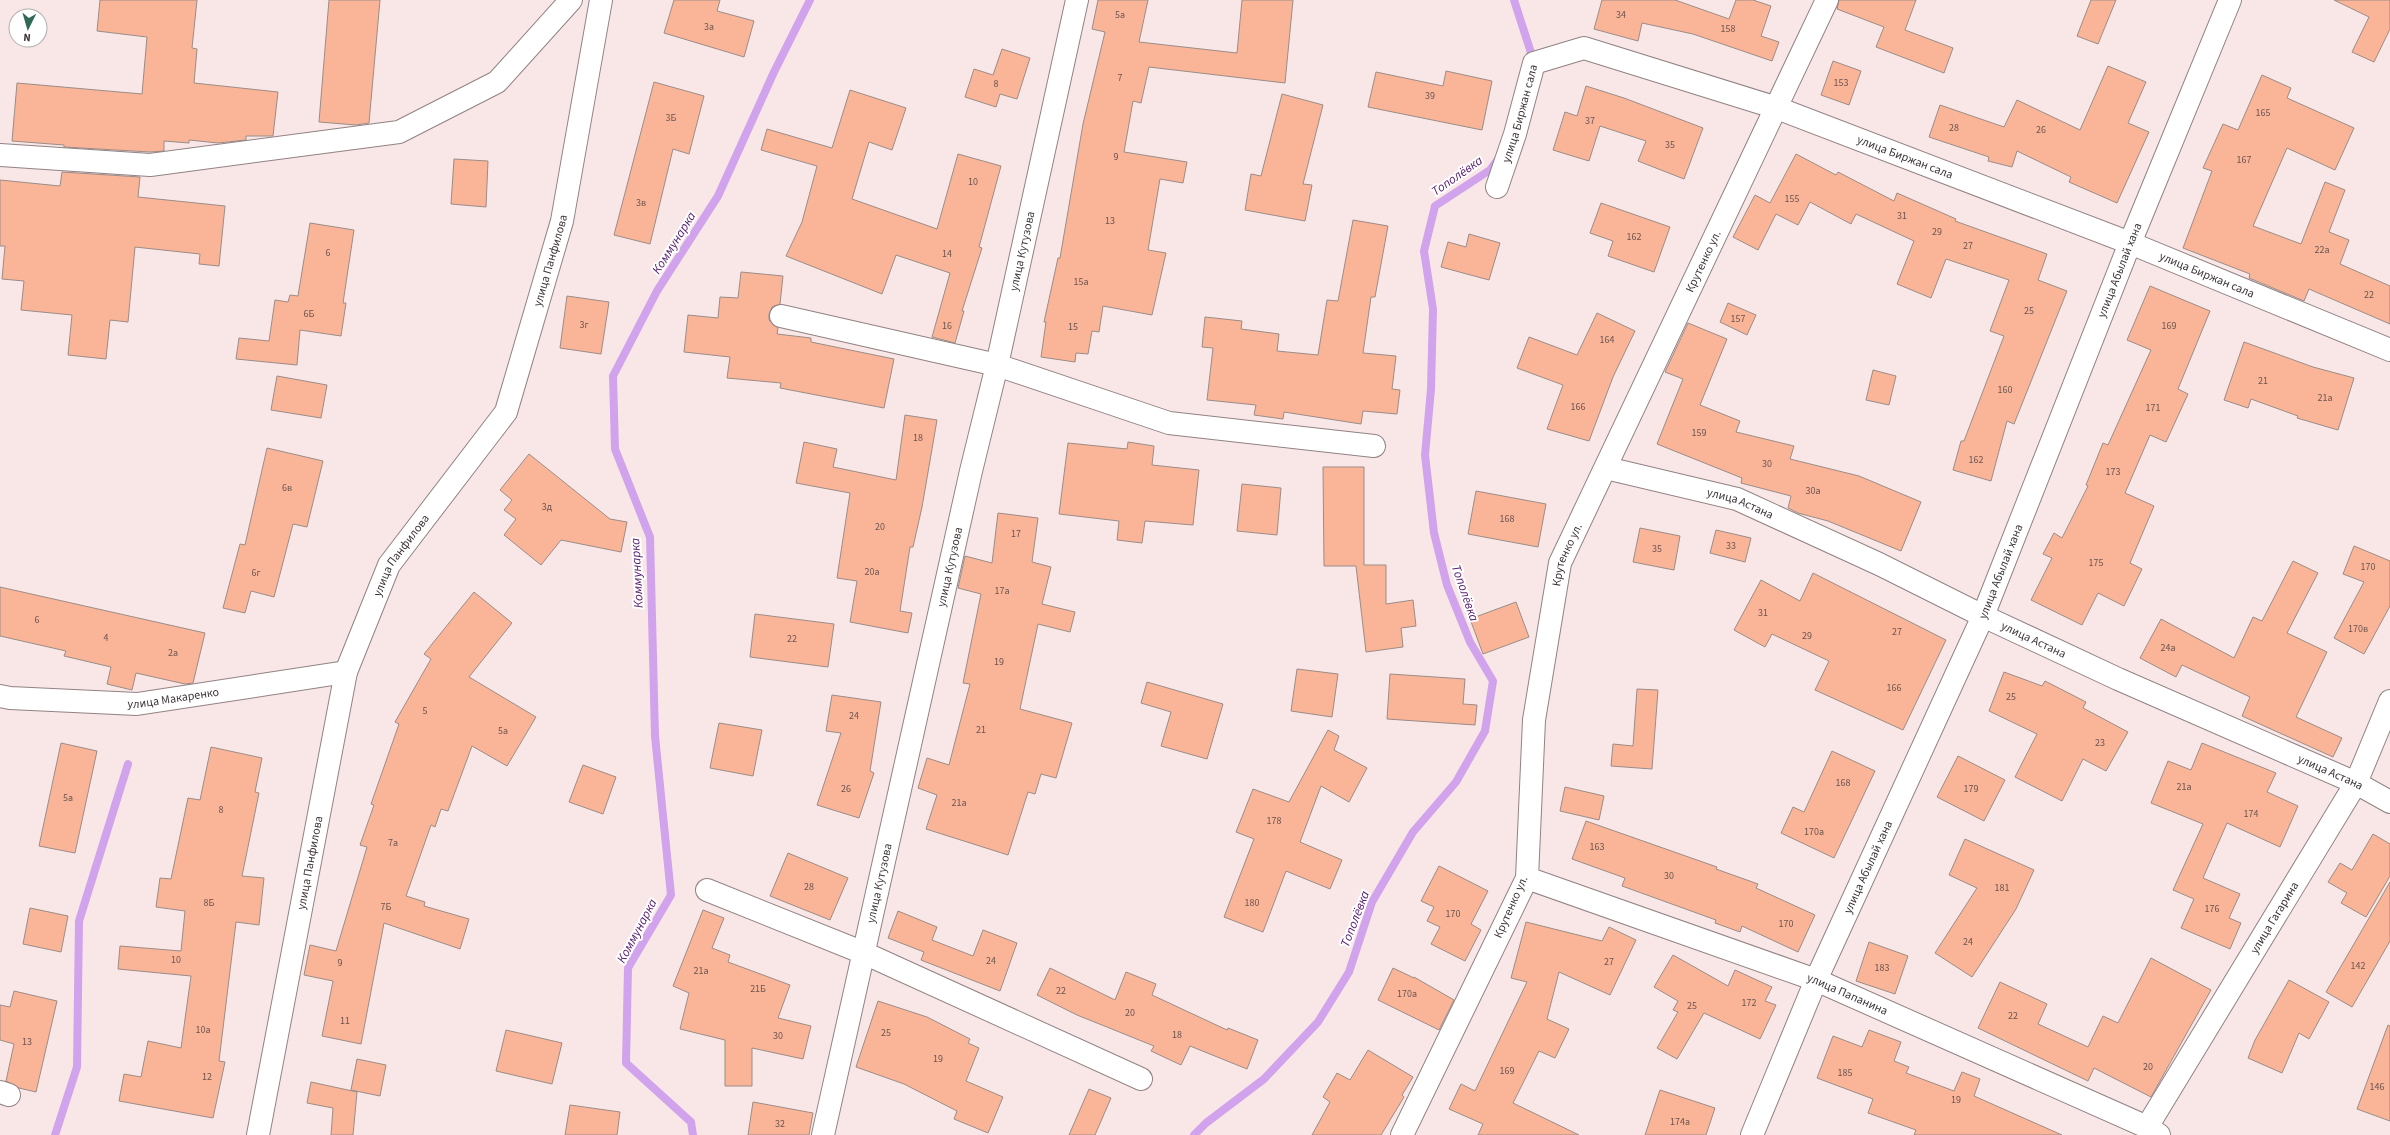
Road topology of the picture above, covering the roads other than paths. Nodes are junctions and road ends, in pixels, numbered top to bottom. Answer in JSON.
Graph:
{"nodes":[{"id":1,"x":571,"y":0,"type":"edge"},
{"id":2,"x":601,"y":0,"type":"edge"},
{"id":3,"x":1077,"y":0,"type":"edge"},
{"id":4,"x":1827,"y":0,"type":"edge"},
{"id":5,"x":2230,"y":0,"type":"edge"},
{"id":6,"x":1777,"y":108,"type":"junction"},
{"id":7,"x":0,"y":155,"type":"edge"},
{"id":8,"x":1497,"y":187,"type":"dead end"},
{"id":9,"x":2130,"y":243,"type":"junction"},
{"id":10,"x":781,"y":316,"type":"dead end"},
{"id":11,"x":2390,"y":350,"type":"edge"},
{"id":12,"x":997,"y":365,"type":"junction"},
{"id":13,"x":1374,"y":446,"type":"dead end"},
{"id":14,"x":1606,"y":468,"type":"junction"},
{"id":15,"x":1983,"y":616,"type":"junction"},
{"id":16,"x":346,"y":672,"type":"junction"},
{"id":17,"x":0,"y":696,"type":"edge"},
{"id":18,"x":2390,"y":701,"type":"edge"},
{"id":19,"x":2356,"y":783,"type":"junction"},
{"id":20,"x":2390,"y":802,"type":"edge"},
{"id":21,"x":1527,"y":878,"type":"junction"},
{"id":22,"x":707,"y":890,"type":"dead end"},
{"id":23,"x":864,"y":953,"type":"junction"},
{"id":24,"x":1816,"y":980,"type":"junction"},
{"id":25,"x":1141,"y":1079,"type":"dead end"},
{"id":26,"x":2153,"y":1131,"type":"edge"},
{"id":27,"x":258,"y":1135,"type":"edge"},
{"id":28,"x":823,"y":1135,"type":"edge"},
{"id":29,"x":1402,"y":1135,"type":"edge"},
{"id":30,"x":1752,"y":1135,"type":"edge"}],
"edges":[{"from":1,"to":7,"type":"street"},
{"from":2,"to":16,"type":"street","name":"улица Панфилова"},
{"from":3,"to":12,"type":"street","name":"улица Кутузова"},
{"from":4,"to":6,"type":"street","name":"Крутенко ул."},
{"from":5,"to":9,"type":"street","name":"улица Абылай хана"},
{"from":6,"to":8,"type":"street","name":"улица Биржан сала"},
{"from":6,"to":9,"type":"street","name":"улица Биржан сала"},
{"from":6,"to":14,"type":"street","name":"Крутенко ул."},
{"from":9,"to":11,"type":"street","name":"улица Биржан сала"},
{"from":9,"to":15,"type":"street","name":"улица Абылай хана"},
{"from":10,"to":12,"type":"street"},
{"from":12,"to":13,"type":"street"},
{"from":12,"to":23,"type":"street","name":"улица Кутузова"},
{"from":14,"to":15,"type":"street","name":"улица Астана"},
{"from":14,"to":21,"type":"street","name":"Крутенко ул."},
{"from":15,"to":19,"type":"street","name":"улица Астана"},
{"from":15,"to":24,"type":"street","name":"улица Абылай хана"},
{"from":16,"to":17,"type":"street","name":"улица Макаренко"},
{"from":16,"to":27,"type":"street","name":"улица Панфилова"},
{"from":18,"to":19,"type":"street","name":"улица Гагарина"},
{"from":19,"to":20,"type":"street","name":"улица Астана"},
{"from":19,"to":26,"type":"street","name":"улица Гагарина"},
{"from":21,"to":24,"type":"street","name":"улица Папанина"},
{"from":21,"to":29,"type":"street","name":"Крутенко ул."},
{"from":22,"to":23,"type":"street"},
{"from":23,"to":25,"type":"street"},
{"from":23,"to":28,"type":"street","name":"улица Кутузова"},
{"from":24,"to":26,"type":"street","name":"улица Папанина"},
{"from":24,"to":30,"type":"street","name":"улица Абылай хана"}]}
